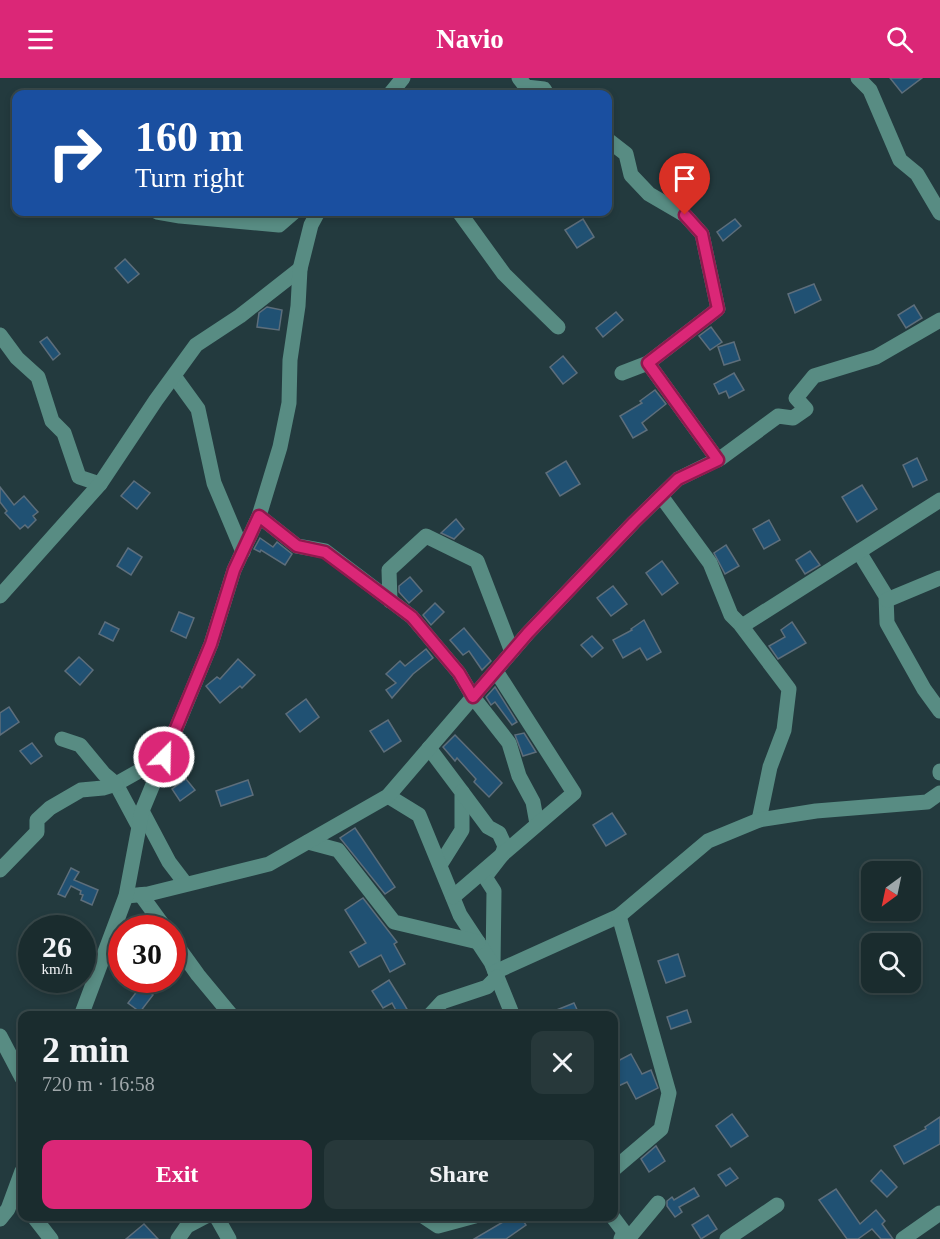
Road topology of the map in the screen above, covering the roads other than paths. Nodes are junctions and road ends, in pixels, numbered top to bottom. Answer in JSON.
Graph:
{"nodes":[{"id":1,"x":519,"y":78,"type":"edge"},
{"id":2,"x":858,"y":78,"type":"edge"},
{"id":3,"x":545,"y":90,"type":"edge"},
{"id":4,"x":612,"y":143,"type":"edge"},
{"id":5,"x":940,"y":213,"type":"edge"},
{"id":6,"x":195,"y":216,"type":"edge"},
{"id":7,"x":289,"y":216,"type":"edge"},
{"id":8,"x":316,"y":216,"type":"edge"},
{"id":9,"x":462,"y":216,"type":"edge"},
{"id":10,"x":300,"y":270,"type":"junction"},
{"id":11,"x":940,"y":321,"type":"edge"},
{"id":12,"x":558,"y":327,"type":"dead end"},
{"id":13,"x":0,"y":336,"type":"edge"},
{"id":14,"x":648,"y":363,"type":"junction"},
{"id":15,"x":622,"y":373,"type":"dead end"},
{"id":16,"x":174,"y":376,"type":"junction"},
{"id":17,"x":718,"y":460,"type":"junction"},
{"id":18,"x":100,"y":484,"type":"junction"},
{"id":19,"x":661,"y":496,"type":"junction"},
{"id":20,"x":940,"y":500,"type":"edge"},
{"id":21,"x":259,"y":516,"type":"junction"},
{"id":22,"x":243,"y":552,"type":"junction"},
{"id":23,"x":859,"y":552,"type":"junction"},
{"id":24,"x":940,"y":578,"type":"edge"},
{"id":25,"x":0,"y":596,"type":"edge"},
{"id":26,"x":886,"y":600,"type":"junction"},
{"id":27,"x":390,"y":601,"type":"junction"},
{"id":28,"x":742,"y":626,"type":"junction"},
{"id":29,"x":512,"y":652,"type":"junction"},
{"id":30,"x":496,"y":670,"type":"junction"},
{"id":31,"x":473,"y":697,"type":"junction"},
{"id":32,"x":940,"y":711,"type":"edge"},
{"id":33,"x":62,"y":739,"type":"dead end"},
{"id":34,"x":429,"y":748,"type":"junction"},
{"id":35,"x":164,"y":757,"type":"junction"},
{"id":36,"x":116,"y":784,"type":"junction"},
{"id":37,"x":462,"y":792,"type":"junction"},
{"id":38,"x":940,"y":793,"type":"edge"},
{"id":39,"x":388,"y":796,"type":"junction"},
{"id":40,"x":142,"y":811,"type":"junction"},
{"id":41,"x":759,"y":820,"type":"junction"},
{"id":42,"x":537,"y":824,"type":"junction"},
{"id":43,"x":139,"y":827,"type":"junction"},
{"id":44,"x":308,"y":842,"type":"junction"},
{"id":45,"x":502,"y":855,"type":"junction"},
{"id":46,"x":440,"y":865,"type":"junction"},
{"id":47,"x":0,"y":870,"type":"edge"},
{"id":48,"x":185,"y":883,"type":"junction"},
{"id":49,"x":133,"y":895,"type":"junction"},
{"id":50,"x":453,"y":897,"type":"junction"},
{"id":51,"x":152,"y":915,"type":"edge"},
{"id":52,"x":619,"y":916,"type":"junction"},
{"id":53,"x":478,"y":942,"type":"junction"},
{"id":54,"x":186,"y":958,"type":"edge"},
{"id":55,"x":495,"y":972,"type":"junction"},
{"id":56,"x":83,"y":1011,"type":"edge"},
{"id":57,"x":228,"y":1011,"type":"edge"},
{"id":58,"x":434,"y":1011,"type":"edge"},
{"id":59,"x":511,"y":1011,"type":"edge"},
{"id":60,"x":0,"y":1036,"type":"edge"},
{"id":61,"x":18,"y":1070,"type":"edge"},
{"id":62,"x":618,"y":1166,"type":"edge"},
{"id":63,"x":18,"y":1198,"type":"edge"},
{"id":64,"x":658,"y":1203,"type":"dead end"},
{"id":65,"x":777,"y":1205,"type":"dead end"},
{"id":66,"x":940,"y":1212,"type":"edge"},
{"id":67,"x":0,"y":1219,"type":"edge"},
{"id":68,"x":37,"y":1221,"type":"edge"},
{"id":69,"x":196,"y":1221,"type":"edge"},
{"id":70,"x":219,"y":1221,"type":"edge"},
{"id":71,"x":430,"y":1221,"type":"edge"},
{"id":72,"x":455,"y":1221,"type":"edge"},
{"id":73,"x":616,"y":1221,"type":"edge"},
{"id":74,"x":443,"y":1224,"type":"junction"},
{"id":75,"x":51,"y":1239,"type":"edge"},
{"id":76,"x":178,"y":1239,"type":"edge"},
{"id":77,"x":229,"y":1239,"type":"edge"},
{"id":78,"x":435,"y":1239,"type":"edge"},
{"id":79,"x":621,"y":1239,"type":"edge"},
{"id":80,"x":628,"y":1239,"type":"edge"},
{"id":81,"x":727,"y":1239,"type":"edge"},
{"id":82,"x":903,"y":1239,"type":"edge"}],
"edges":[{"from":1,"to":3,"type":"street"},
{"from":2,"to":5,"type":"street"},
{"from":4,"to":14,"type":"street"},
{"from":6,"to":7,"type":"street"},
{"from":8,"to":10,"type":"street"},
{"from":9,"to":12,"type":"street"},
{"from":10,"to":16,"type":"street"},
{"from":10,"to":21,"type":"street"},
{"from":11,"to":17,"type":"street"},
{"from":13,"to":18,"type":"street"},
{"from":14,"to":15,"type":"street"},
{"from":14,"to":17,"type":"street"},
{"from":16,"to":18,"type":"street"},
{"from":16,"to":22,"type":"street"},
{"from":17,"to":19,"type":"street"},
{"from":18,"to":25,"type":"street"},
{"from":19,"to":28,"type":"street"},
{"from":19,"to":29,"type":"street"},
{"from":20,"to":23,"type":"street"},
{"from":21,"to":22,"type":"street"},
{"from":21,"to":27,"type":"street"},
{"from":22,"to":35,"type":"street"},
{"from":23,"to":26,"type":"street"},
{"from":23,"to":28,"type":"street"},
{"from":24,"to":26,"type":"street"},
{"from":26,"to":32,"type":"street"},
{"from":27,"to":29,"type":"street"},
{"from":27,"to":31,"type":"street"},
{"from":28,"to":41,"type":"street"},
{"from":29,"to":30,"type":"street"},
{"from":30,"to":31,"type":"street"},
{"from":30,"to":42,"type":"street"},
{"from":31,"to":34,"type":"street"},
{"from":31,"to":42,"type":"street"},
{"from":33,"to":36,"type":"street"},
{"from":34,"to":37,"type":"street"},
{"from":34,"to":39,"type":"street"},
{"from":35,"to":36,"type":"street"},
{"from":35,"to":40,"type":"street"},
{"from":36,"to":43,"type":"street"},
{"from":36,"to":47,"type":"street"},
{"from":37,"to":45,"type":"street"},
{"from":37,"to":46,"type":"street"},
{"from":38,"to":41,"type":"street"},
{"from":39,"to":44,"type":"street"},
{"from":39,"to":46,"type":"street"},
{"from":40,"to":43,"type":"street"},
{"from":40,"to":48,"type":"street"},
{"from":41,"to":52,"type":"street"},
{"from":42,"to":45,"type":"street"},
{"from":43,"to":49,"type":"street"},
{"from":44,"to":48,"type":"street"},
{"from":44,"to":53,"type":"street"},
{"from":45,"to":50,"type":"street"},
{"from":45,"to":55,"type":"street"},
{"from":46,"to":50,"type":"street"},
{"from":48,"to":49,"type":"street"},
{"from":49,"to":51,"type":"street"},
{"from":49,"to":56,"type":"street"},
{"from":50,"to":53,"type":"street"},
{"from":52,"to":55,"type":"street"},
{"from":52,"to":62,"type":"street"},
{"from":53,"to":55,"type":"street"},
{"from":54,"to":57,"type":"street"},
{"from":55,"to":58,"type":"street"},
{"from":55,"to":59,"type":"street"},
{"from":60,"to":61,"type":"street"},
{"from":63,"to":67,"type":"street"},
{"from":64,"to":80,"type":"street"},
{"from":65,"to":81,"type":"street"},
{"from":66,"to":82,"type":"street"},
{"from":68,"to":75,"type":"street"},
{"from":69,"to":76,"type":"street"},
{"from":70,"to":77,"type":"street"},
{"from":71,"to":74,"type":"street"},
{"from":72,"to":74,"type":"street"},
{"from":73,"to":79,"type":"street"},
{"from":74,"to":78,"type":"street"}]}
